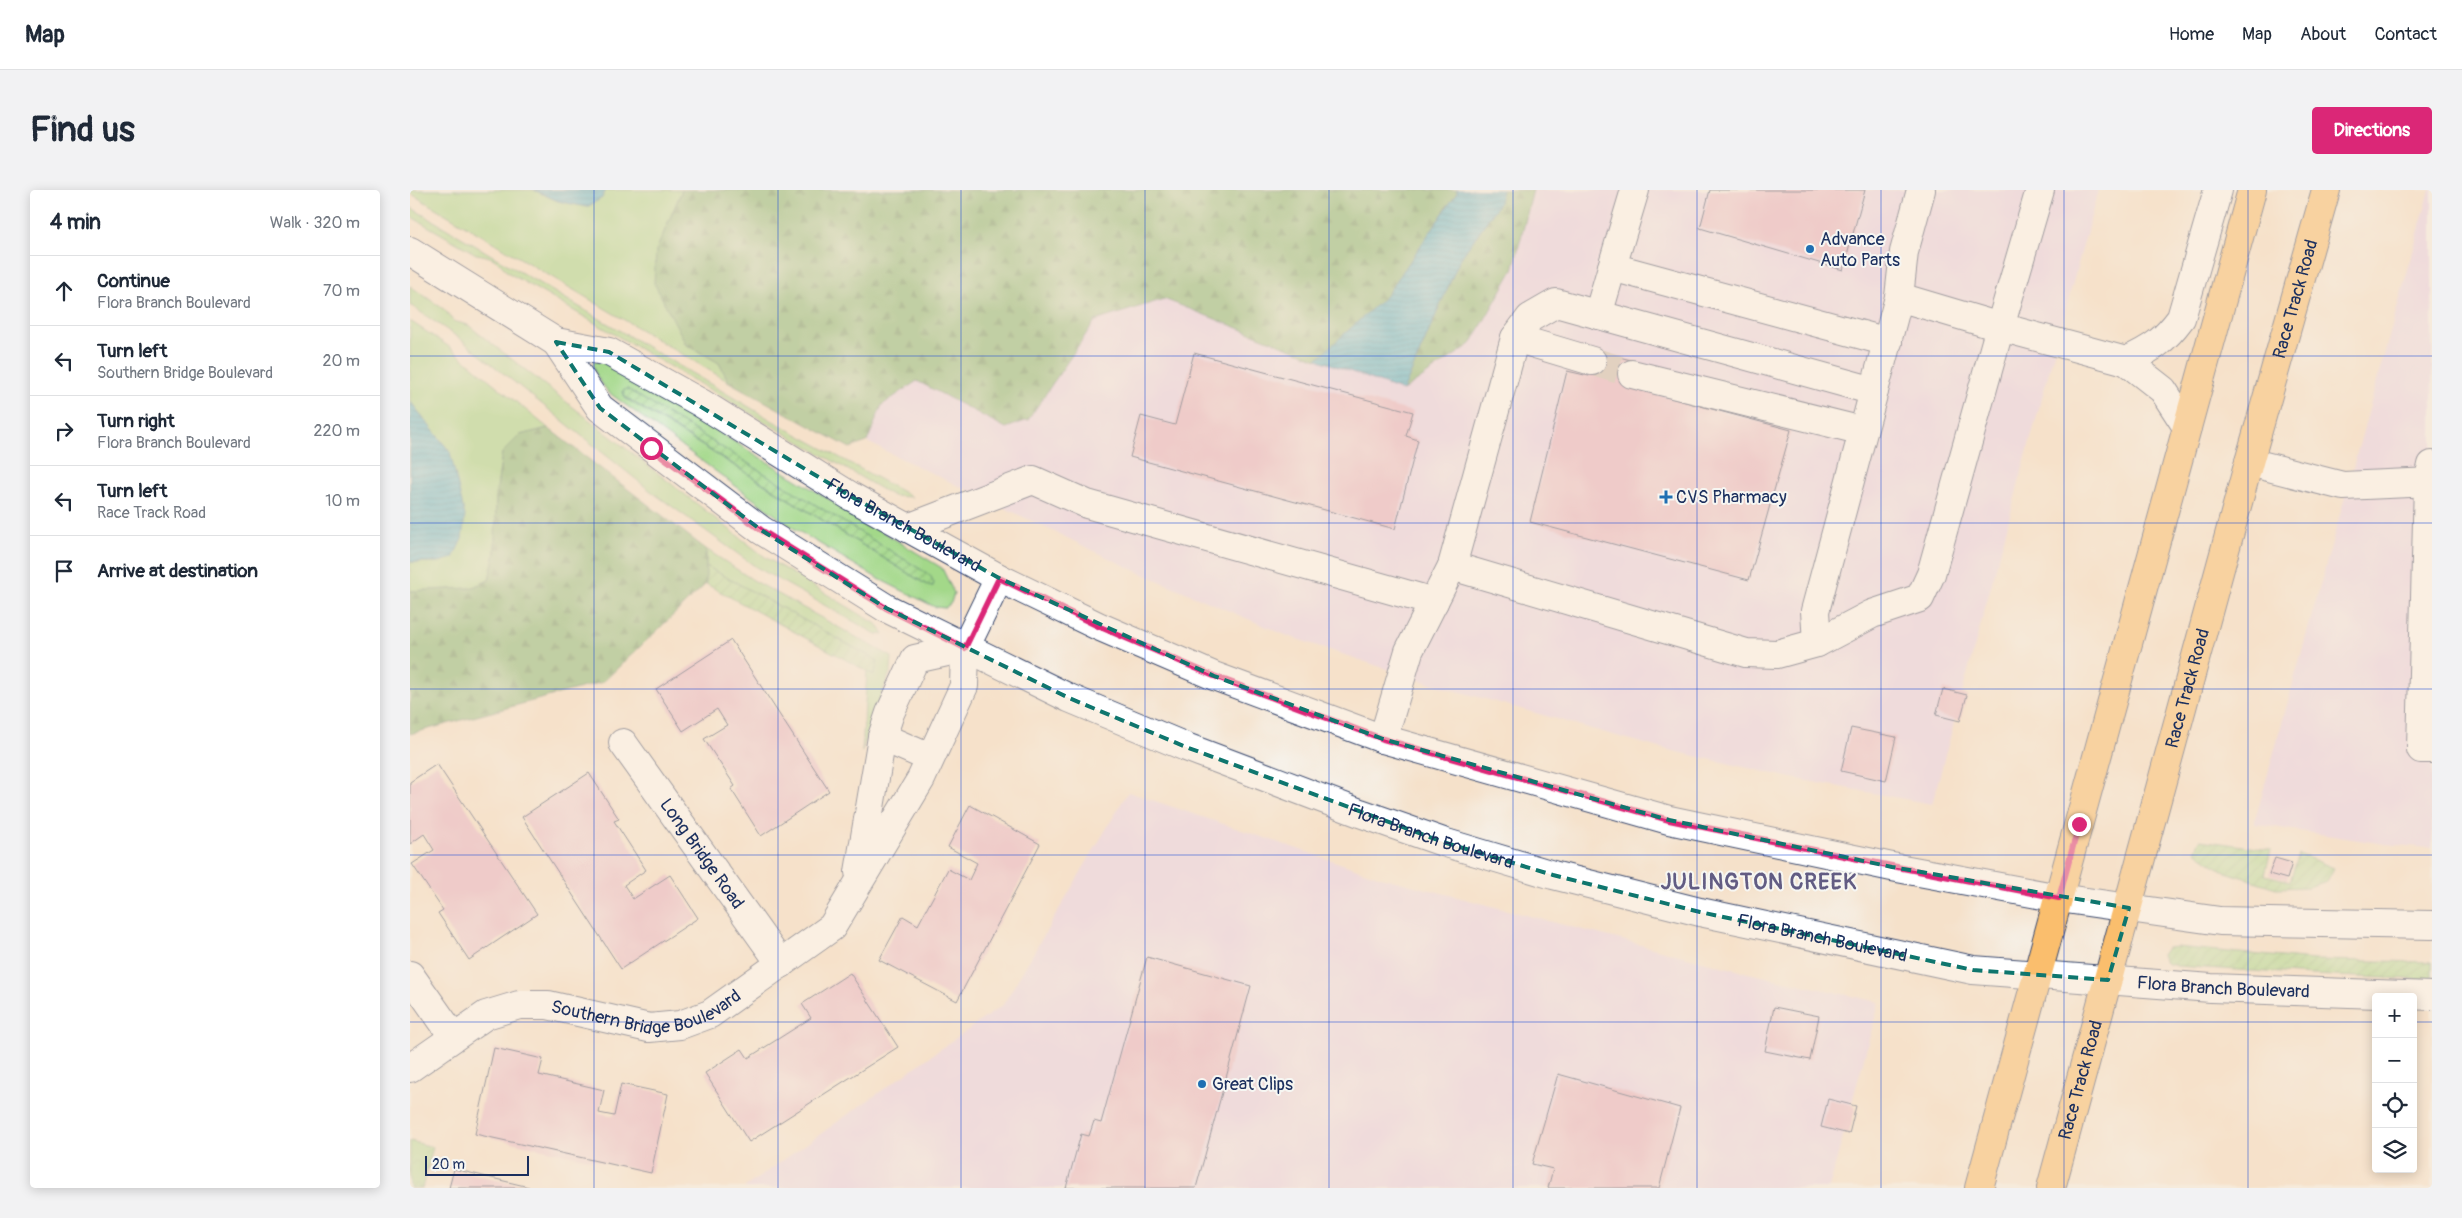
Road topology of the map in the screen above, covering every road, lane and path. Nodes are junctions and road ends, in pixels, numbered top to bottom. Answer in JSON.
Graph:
{"nodes":[{"id":1,"x":1635,"y":190,"type":"edge"},
{"id":2,"x":1921,"y":190,"type":"edge"},
{"id":3,"x":2040,"y":190,"type":"edge"},
{"id":4,"x":2218,"y":190,"type":"edge"},
{"id":5,"x":2252,"y":190,"type":"edge"},
{"id":6,"x":2326,"y":190,"type":"edge"},
{"id":7,"x":410,"y":251,"type":"edge"},
{"id":8,"x":1612,"y":267,"type":"junction"},
{"id":9,"x":1900,"y":297,"type":"junction"},
{"id":10,"x":1598,"y":315,"type":"junction"},
{"id":11,"x":2000,"y":327,"type":"junction"},
{"id":12,"x":1515,"y":338,"type":"junction"},
{"id":13,"x":556,"y":342,"type":"junction"},
{"id":14,"x":1888,"y":342,"type":"junction"},
{"id":15,"x":1592,"y":361,"type":"tunnel mouth"},
{"id":16,"x":2126,"y":361,"type":"junction"},
{"id":17,"x":1632,"y":374,"type":"tunnel mouth"},
{"id":18,"x":1874,"y":391,"type":"junction"},
{"id":19,"x":2187,"y":427,"type":"junction"},
{"id":20,"x":1863,"y":431,"type":"junction"},
{"id":21,"x":2249,"y":462,"type":"junction"},
{"id":22,"x":2430,"y":476,"type":"edge"},
{"id":23,"x":908,"y":528,"type":"junction"},
{"id":24,"x":1452,"y":566,"type":"junction"},
{"id":25,"x":999,"y":578,"type":"junction"},
{"id":26,"x":1434,"y":602,"type":"junction"},
{"id":27,"x":1818,"y":643,"type":"junction"},
{"id":28,"x":965,"y":648,"type":"junction"},
{"id":29,"x":882,"y":737,"type":"junction"},
{"id":30,"x":1383,"y":739,"type":"junction"},
{"id":31,"x":623,"y":743,"type":"dead end"},
{"id":32,"x":2432,"y":749,"type":"edge"},
{"id":33,"x":930,"y":758,"type":"junction"},
{"id":34,"x":856,"y":888,"type":"junction"},
{"id":35,"x":2059,"y":898,"type":"junction"},
{"id":36,"x":2128,"y":908,"type":"junction"},
{"id":37,"x":2432,"y":925,"type":"edge"},
{"id":38,"x":781,"y":964,"type":"junction"},
{"id":39,"x":410,"y":975,"type":"edge"},
{"id":40,"x":2037,"y":976,"type":"junction"},
{"id":41,"x":2108,"y":980,"type":"junction"},
{"id":42,"x":2432,"y":996,"type":"edge"},
{"id":43,"x":453,"y":1036,"type":"junction"},
{"id":44,"x":410,"y":1068,"type":"edge"},
{"id":45,"x":1980,"y":1188,"type":"edge"},
{"id":46,"x":2052,"y":1188,"type":"edge"}],
"edges":[{"from":1,"to":8,"type":"street"},
{"from":2,"to":9,"type":"street"},
{"from":3,"to":11,"type":"street"},
{"from":4,"to":16,"type":"street"},
{"from":5,"to":19,"type":"main road"},
{"from":6,"to":21,"type":"main road","name":"Race Track Road"},
{"from":7,"to":13,"type":"street","name":"Flora Branch Boulevard"},
{"from":8,"to":10,"type":"street"},
{"from":8,"to":14,"type":"street"},
{"from":9,"to":11,"type":"street"},
{"from":9,"to":14,"type":"street"},
{"from":10,"to":12,"type":"street"},
{"from":10,"to":18,"type":"street"},
{"from":11,"to":16,"type":"street"},
{"from":11,"to":27,"type":"street"},
{"from":12,"to":15,"type":"street"},
{"from":12,"to":24,"type":"street"},
{"from":13,"to":23,"type":"street","name":"Flora Branch Boulevard"},
{"from":13,"to":28,"type":"street","name":"Flora Branch Boulevard"},
{"from":14,"to":18,"type":"street"},
{"from":16,"to":19,"type":"street"},
{"from":17,"to":20,"type":"street"},
{"from":18,"to":20,"type":"street"},
{"from":19,"to":35,"type":"main road"},
{"from":20,"to":27,"type":"street"},
{"from":21,"to":22,"type":"street"},
{"from":21,"to":36,"type":"main road","name":"Race Track Road"},
{"from":22,"to":32,"type":"street"},
{"from":23,"to":25,"type":"street","name":"Flora Branch Boulevard"},
{"from":23,"to":26,"type":"street"},
{"from":24,"to":26,"type":"street"},
{"from":24,"to":27,"type":"street"},
{"from":25,"to":28,"type":"street","name":"Southern Bridge Boulevard"},
{"from":25,"to":30,"type":"street","name":"Flora Branch Boulevard"},
{"from":26,"to":30,"type":"street"},
{"from":28,"to":29,"type":"street","name":"Southern Bridge Boulevard"},
{"from":28,"to":33,"type":"street","name":"Southern Bridge Boulevard"},
{"from":28,"to":40,"type":"street","name":"Flora Branch Boulevard"},
{"from":29,"to":33,"type":"street"},
{"from":29,"to":34,"type":"street","name":"Southern Bridge Boulevard"},
{"from":30,"to":35,"type":"street","name":"Flora Branch Boulevard"},
{"from":31,"to":38,"type":"street","name":"Long Bridge Road"},
{"from":33,"to":34,"type":"street","name":"Southern Bridge Boulevard"},
{"from":34,"to":38,"type":"street","name":"Southern Bridge Boulevard"},
{"from":35,"to":36,"type":"street","name":"Flora Branch Boulevard"},
{"from":35,"to":40,"type":"main road"},
{"from":36,"to":37,"type":"street","name":"Flora Branch Boulevard"},
{"from":36,"to":41,"type":"main road","name":"Race Track Road"},
{"from":38,"to":43,"type":"street","name":"Southern Bridge Boulevard"},
{"from":39,"to":43,"type":"street"},
{"from":40,"to":41,"type":"street","name":"Flora Branch Boulevard"},
{"from":40,"to":45,"type":"main road"},
{"from":41,"to":42,"type":"street","name":"Flora Branch Boulevard"},
{"from":41,"to":46,"type":"main road","name":"Race Track Road"},
{"from":43,"to":44,"type":"street","name":"Southern Bridge Boulevard"}]}
